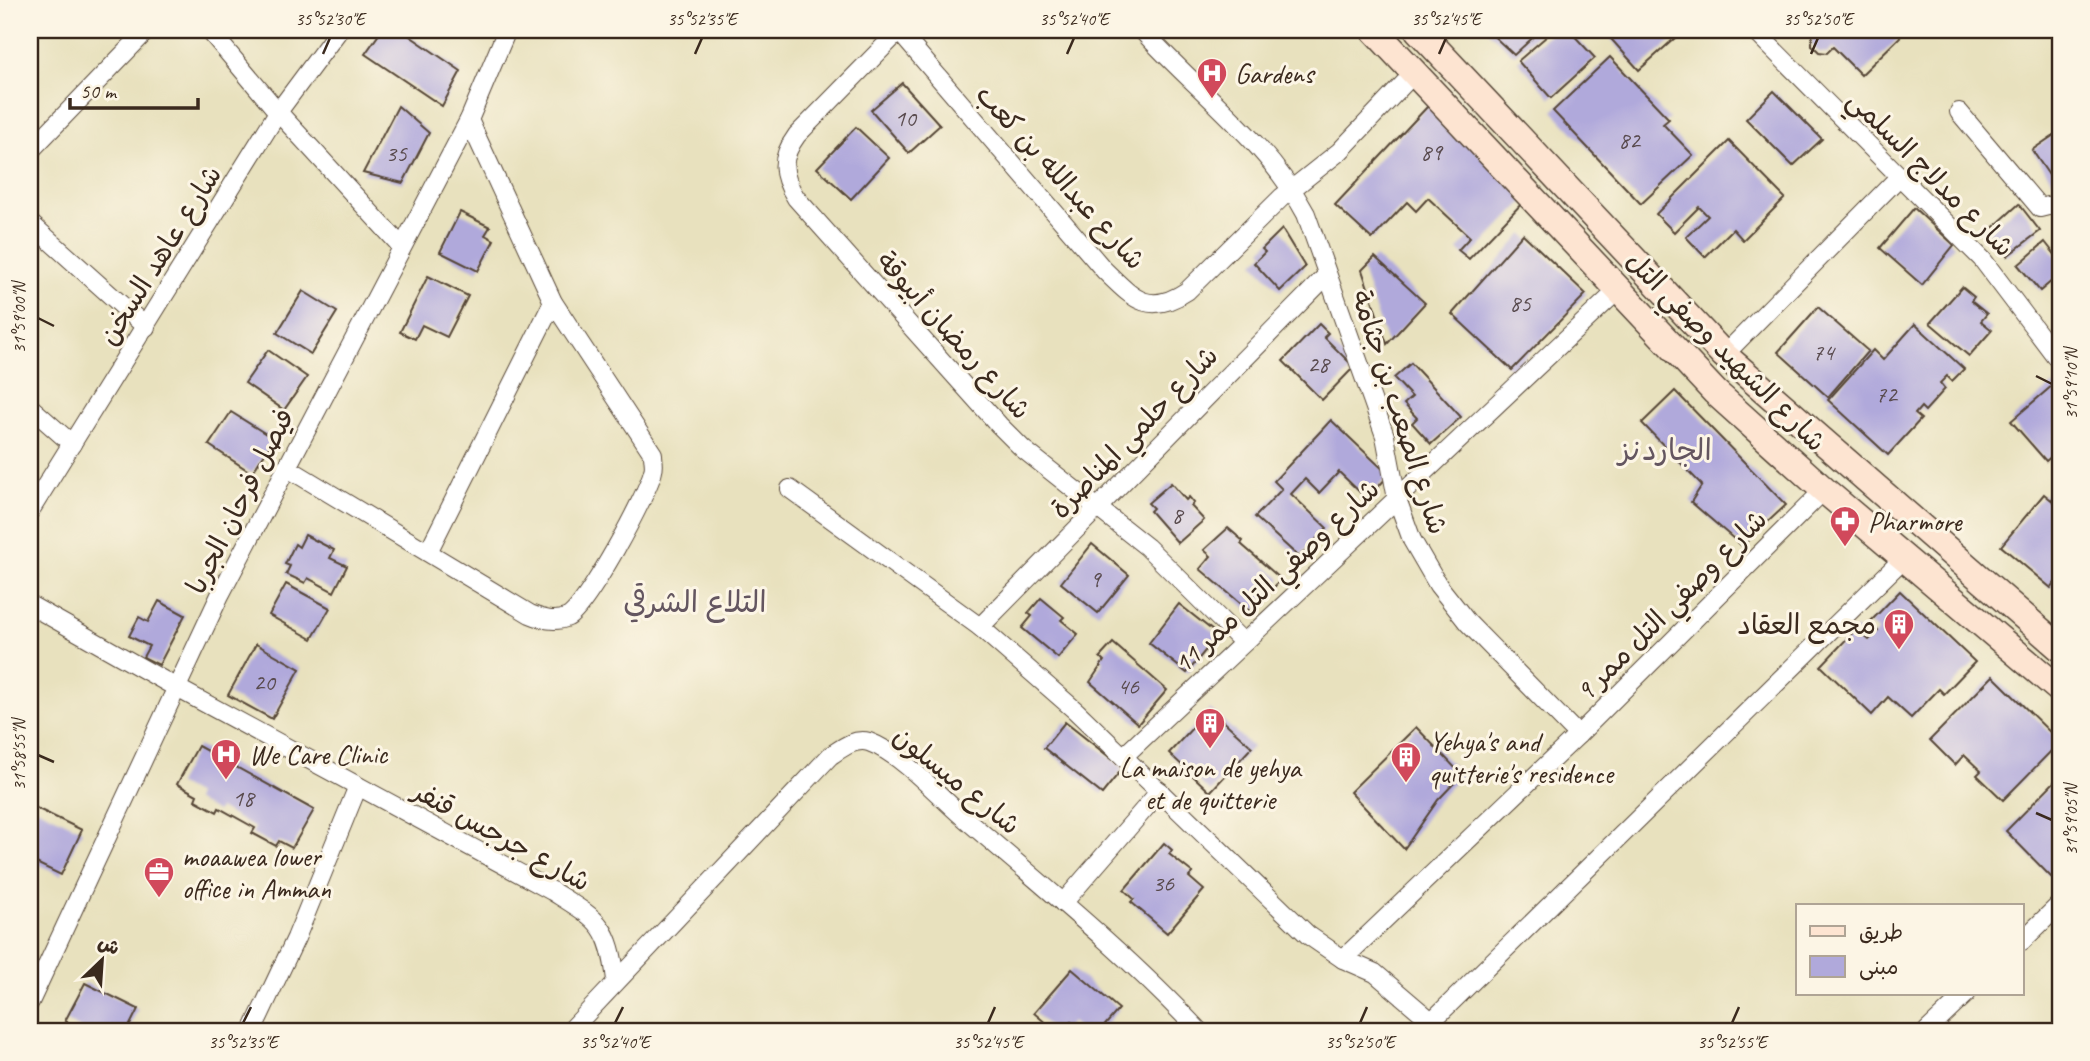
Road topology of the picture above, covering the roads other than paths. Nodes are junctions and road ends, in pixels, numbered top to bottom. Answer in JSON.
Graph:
{"nodes":[{"id":1,"x":146,"y":30,"type":"edge"},
{"id":2,"x":209,"y":30,"type":"edge"},
{"id":3,"x":339,"y":30,"type":"edge"},
{"id":4,"x":507,"y":30,"type":"edge"},
{"id":5,"x":899,"y":30,"type":"edge"},
{"id":6,"x":1142,"y":30,"type":"edge"},
{"id":7,"x":1374,"y":30,"type":"edge"},
{"id":8,"x":1418,"y":30,"type":"edge"},
{"id":9,"x":1754,"y":30,"type":"edge"},
{"id":10,"x":1414,"y":73,"type":"junction"},
{"id":11,"x":278,"y":112,"type":"junction"},
{"id":12,"x":1959,"y":112,"type":"dead end"},
{"id":13,"x":469,"y":120,"type":"junction"},
{"id":14,"x":30,"y":151,"type":"edge"},
{"id":15,"x":1898,"y":178,"type":"junction"},
{"id":16,"x":1293,"y":189,"type":"junction"},
{"id":17,"x":2060,"y":203,"type":"edge"},
{"id":18,"x":30,"y":223,"type":"edge"},
{"id":19,"x":401,"y":246,"type":"junction"},
{"id":20,"x":1327,"y":275,"type":"junction"},
{"id":21,"x":1618,"y":290,"type":"junction"},
{"id":22,"x":553,"y":302,"type":"junction"},
{"id":23,"x":146,"y":327,"type":"junction"},
{"id":24,"x":1724,"y":355,"type":"junction"},
{"id":25,"x":2060,"y":362,"type":"edge"},
{"id":26,"x":30,"y":407,"type":"edge"},
{"id":27,"x":72,"y":444,"type":"junction"},
{"id":28,"x":286,"y":467,"type":"junction"},
{"id":29,"x":790,"y":489,"type":"dead end"},
{"id":30,"x":1824,"y":489,"type":"junction"},
{"id":31,"x":1397,"y":499,"type":"junction"},
{"id":32,"x":1097,"y":508,"type":"junction"},
{"id":33,"x":30,"y":511,"type":"edge"},
{"id":34,"x":428,"y":552,"type":"junction"},
{"id":35,"x":1904,"y":558,"type":"junction"},
{"id":36,"x":30,"y":605,"type":"edge"},
{"id":37,"x":980,"y":627,"type":"junction"},
{"id":38,"x":1243,"y":642,"type":"junction"},
{"id":39,"x":2060,"y":648,"type":"edge"},
{"id":40,"x":177,"y":688,"type":"junction"},
{"id":41,"x":2060,"y":690,"type":"edge"},
{"id":42,"x":1577,"y":735,"type":"junction"},
{"id":43,"x":1124,"y":756,"type":"junction"},
{"id":44,"x":358,"y":786,"type":"junction"},
{"id":45,"x":1160,"y":791,"type":"junction"},
{"id":46,"x":1063,"y":903,"type":"junction"},
{"id":47,"x":2060,"y":904,"type":"edge"},
{"id":48,"x":2024,"y":939,"type":"edge"},
{"id":49,"x":1343,"y":959,"type":"junction"},
{"id":50,"x":616,"y":980,"type":"junction"},
{"id":51,"x":1965,"y":995,"type":"edge"},
{"id":52,"x":30,"y":1002,"type":"edge"},
{"id":53,"x":1437,"y":1027,"type":"edge"},
{"id":54,"x":251,"y":1031,"type":"edge"},
{"id":55,"x":570,"y":1031,"type":"edge"},
{"id":56,"x":1199,"y":1031,"type":"edge"},
{"id":57,"x":1927,"y":1031,"type":"edge"}],
"edges":[{"from":1,"to":14,"type":"street"},
{"from":2,"to":11,"type":"street"},
{"from":3,"to":11,"type":"street","name":"شارع عاهد السخن"},
{"from":4,"to":13,"type":"street","name":"فيصل فرحان الجربا"},
{"from":5,"to":16,"type":"street","name":"شارع عبدالله بن كعب"},
{"from":5,"to":32,"type":"street","name":"شارع رمضان أبيوقة"},
{"from":6,"to":16,"type":"street","name":"شارع الصعب بن جثامة"},
{"from":7,"to":10,"type":"main road","name":"شارع الشهيد وصفي التل"},
{"from":8,"to":24,"type":"main road","name":"شارع الشهيد وصفي التل"},
{"from":9,"to":15,"type":"street","name":"شارع مدلاج السلمي"},
{"from":10,"to":16,"type":"street","name":"شارع عبدالله بن كعب"},
{"from":10,"to":21,"type":"main road","name":"شارع الشهيد وصفي التل"},
{"from":11,"to":19,"type":"street"},
{"from":11,"to":23,"type":"street","name":"شارع عاهد السخن"},
{"from":12,"to":17,"type":"street"},
{"from":13,"to":19,"type":"street","name":"فيصل فرحان الجربا"},
{"from":13,"to":22,"type":"street"},
{"from":15,"to":24,"type":"street"},
{"from":15,"to":25,"type":"street","name":"شارع مدلاج السلمي"},
{"from":16,"to":20,"type":"street","name":"شارع الصعب بن جثامة"},
{"from":18,"to":23,"type":"street"},
{"from":19,"to":28,"type":"street","name":"فيصل فرحان الجربا"},
{"from":20,"to":31,"type":"street","name":"شارع الصعب بن جثامة"},
{"from":20,"to":32,"type":"street","name":"شارع حلمي المناصرة"},
{"from":21,"to":30,"type":"main road","name":"شارع الشهيد وصفي التل"},
{"from":21,"to":31,"type":"street","name":"شارع وصفي التل ممر 11"},
{"from":22,"to":34,"type":"street"},
{"from":22,"to":34,"type":"street"},
{"from":23,"to":27,"type":"street","name":"شارع عاهد السخن"},
{"from":24,"to":39,"type":"main road","name":"شارع الشهيد وصفي التل"},
{"from":26,"to":27,"type":"street"},
{"from":27,"to":33,"type":"street","name":"شارع عاهد السخن"},
{"from":28,"to":34,"type":"street"},
{"from":28,"to":40,"type":"street","name":"فيصل فرحان الجربا"},
{"from":29,"to":37,"type":"street"},
{"from":30,"to":35,"type":"main road","name":"شارع الشهيد وصفي التل"},
{"from":30,"to":42,"type":"street","name":"شارع وصفي التل ممر 9"},
{"from":31,"to":38,"type":"street","name":"شارع وصفي التل ممر 11"},
{"from":31,"to":42,"type":"street","name":"شارع الصعب بن جثامة"},
{"from":32,"to":37,"type":"street","name":"شارع حلمي المناصرة"},
{"from":32,"to":38,"type":"street","name":"شارع رمضان أبيوقة"},
{"from":35,"to":41,"type":"main road","name":"شارع الشهيد وصفي التل"},
{"from":35,"to":53,"type":"street"},
{"from":36,"to":40,"type":"street","name":"شارع جرجس قنفر"},
{"from":37,"to":43,"type":"street"},
{"from":38,"to":43,"type":"street","name":"شارع وصفي التل ممر 11"},
{"from":40,"to":44,"type":"street","name":"شارع جرجس قنفر"},
{"from":40,"to":52,"type":"street","name":"فيصل فرحان الجربا"},
{"from":42,"to":49,"type":"street","name":"شارع وصفي التل ممر 9"},
{"from":43,"to":45,"type":"street"},
{"from":44,"to":50,"type":"street","name":"شارع جرجس قنفر"},
{"from":44,"to":54,"type":"street"},
{"from":45,"to":46,"type":"street"},
{"from":45,"to":49,"type":"street"},
{"from":46,"to":50,"type":"street","name":"شارع ميسلون"},
{"from":46,"to":56,"type":"street","name":"شارع ميسلون"},
{"from":47,"to":48,"type":"street"},
{"from":49,"to":53,"type":"street"},
{"from":50,"to":55,"type":"street","name":"شارع ميسلون"},
{"from":51,"to":57,"type":"street"}]}
